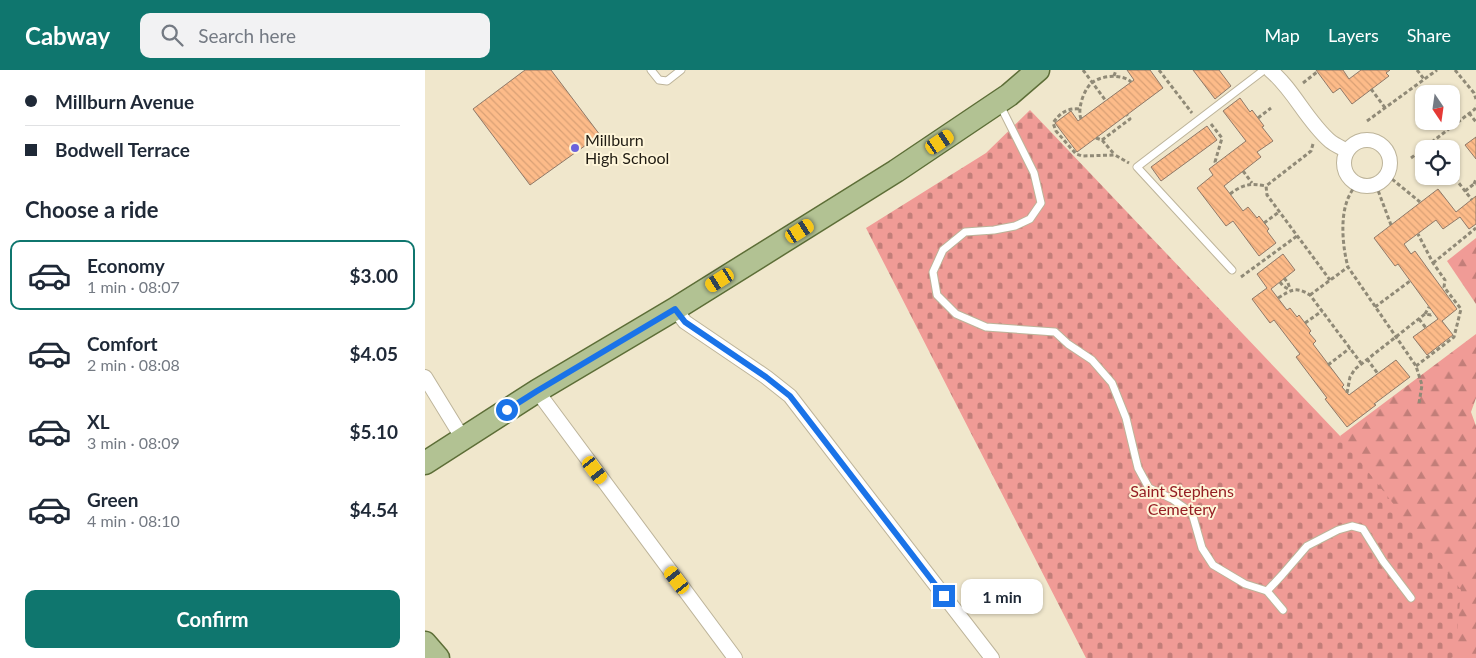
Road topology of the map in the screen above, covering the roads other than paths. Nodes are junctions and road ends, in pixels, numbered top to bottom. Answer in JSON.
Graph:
{"nodes":[{"id":1,"x":651,"y":70,"type":"edge"},
{"id":2,"x":681,"y":70,"type":"edge"},
{"id":3,"x":1264,"y":70,"type":"edge"},
{"id":4,"x":1270,"y":70,"type":"edge"},
{"id":5,"x":1031,"y":72,"type":"edge"},
{"id":6,"x":999,"y":102,"type":"junction"},
{"id":7,"x":1347,"y":150,"type":"junction"},
{"id":8,"x":1232,"y":270,"type":"road end"},
{"id":9,"x":675,"y":309,"type":"junction"},
{"id":10,"x":425,"y":377,"type":"edge"},
{"id":11,"x":537,"y":391,"type":"junction"},
{"id":12,"x":463,"y":439,"type":"junction"},
{"id":13,"x":425,"y":463,"type":"edge"},
{"id":14,"x":1267,"y":591,"type":"junction"},
{"id":15,"x":1411,"y":598,"type":"dead end"},
{"id":16,"x":1283,"y":610,"type":"dead end"},
{"id":17,"x":425,"y":643,"type":"edge"},
{"id":18,"x":438,"y":658,"type":"edge"},
{"id":19,"x":735,"y":658,"type":"edge"},
{"id":20,"x":992,"y":658,"type":"edge"}],
"edges":[{"from":1,"to":2,"type":"lane"},
{"from":3,"to":8,"type":"lane"},
{"from":4,"to":7,"type":"street"},
{"from":5,"to":6,"type":"main road"},
{"from":6,"to":9,"type":"main road"},
{"from":6,"to":14,"type":"lane"},
{"from":7,"to":7,"type":"street"},
{"from":9,"to":11,"type":"main road"},
{"from":9,"to":20,"type":"street"},
{"from":10,"to":12,"type":"street"},
{"from":11,"to":12,"type":"main road"},
{"from":11,"to":19,"type":"street"},
{"from":12,"to":13,"type":"main road"},
{"from":14,"to":15,"type":"lane"},
{"from":14,"to":16,"type":"lane"},
{"from":17,"to":18,"type":"main road"}]}
